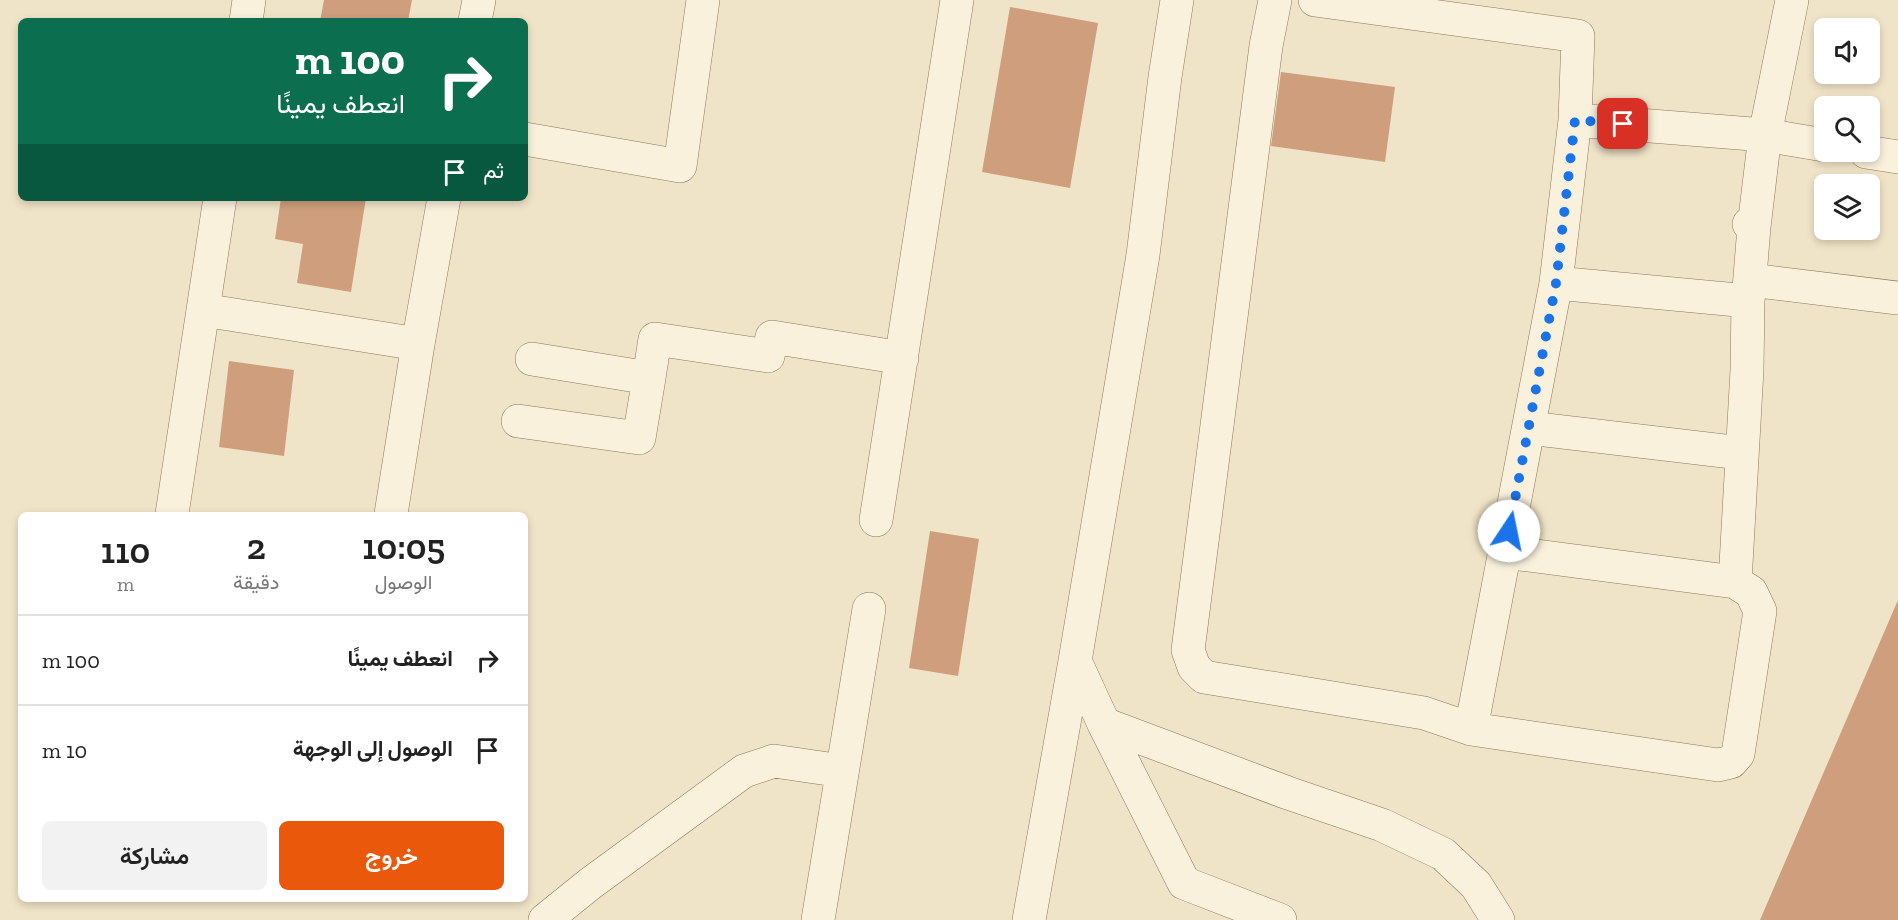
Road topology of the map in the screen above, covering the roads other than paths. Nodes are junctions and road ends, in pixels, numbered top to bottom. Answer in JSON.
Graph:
{"nodes":[{"id":1,"x":249,"y":0,"type":"edge"},
{"id":2,"x":479,"y":0,"type":"edge"},
{"id":3,"x":703,"y":0,"type":"edge"},
{"id":4,"x":957,"y":0,"type":"edge"},
{"id":5,"x":1177,"y":0,"type":"edge"},
{"id":6,"x":1275,"y":0,"type":"edge"},
{"id":7,"x":1315,"y":0,"type":"edge"},
{"id":8,"x":1792,"y":0,"type":"edge"},
{"id":9,"x":246,"y":18,"type":"edge"},
{"id":10,"x":476,"y":18,"type":"edge"},
{"id":11,"x":1575,"y":120,"type":"junction"},
{"id":12,"x":1765,"y":135,"type":"junction"},
{"id":13,"x":528,"y":140,"type":"edge"},
{"id":14,"x":1814,"y":143,"type":"edge"},
{"id":15,"x":1880,"y":154,"type":"edge"},
{"id":16,"x":1898,"y":157,"type":"edge"},
{"id":17,"x":220,"y":201,"type":"edge"},
{"id":18,"x":443,"y":201,"type":"edge"},
{"id":19,"x":1556,"y":283,"type":"junction"},
{"id":20,"x":1749,"y":290,"type":"junction"},
{"id":21,"x":1898,"y":298,"type":"edge"},
{"id":22,"x":203,"y":310,"type":"junction"},
{"id":23,"x":418,"y":344,"type":"junction"},
{"id":24,"x":902,"y":358,"type":"junction"},
{"id":25,"x":532,"y":359,"type":"dead end"},
{"id":26,"x":649,"y":378,"type":"junction"},
{"id":27,"x":518,"y":421,"type":"dead end"},
{"id":28,"x":1529,"y":428,"type":"junction"},
{"id":29,"x":1741,"y":453,"type":"junction"},
{"id":30,"x":172,"y":512,"type":"edge"},
{"id":31,"x":391,"y":512,"type":"edge"},
{"id":32,"x":876,"y":520,"type":"dead end"},
{"id":33,"x":1505,"y":552,"type":"junction"},
{"id":34,"x":1735,"y":582,"type":"junction"},
{"id":35,"x":868,"y":609,"type":"dead end"},
{"id":36,"x":1075,"y":662,"type":"junction"},
{"id":37,"x":1104,"y":724,"type":"junction"},
{"id":38,"x":1471,"y":729,"type":"junction"},
{"id":39,"x":842,"y":771,"type":"junction"},
{"id":40,"x":544,"y":920,"type":"edge"},
{"id":41,"x":818,"y":920,"type":"edge"},
{"id":42,"x":1029,"y":920,"type":"edge"},
{"id":43,"x":1280,"y":920,"type":"edge"},
{"id":44,"x":1498,"y":920,"type":"edge"}],
"edges":[{"from":1,"to":9,"type":"street"},
{"from":2,"to":10,"type":"street"},
{"from":3,"to":13,"type":"street"},
{"from":4,"to":24,"type":"street"},
{"from":5,"to":36,"type":"street"},
{"from":6,"to":38,"type":"street"},
{"from":7,"to":11,"type":"street"},
{"from":8,"to":12,"type":"street"},
{"from":11,"to":12,"type":"street"},
{"from":11,"to":19,"type":"street"},
{"from":12,"to":14,"type":"street"},
{"from":12,"to":20,"type":"street"},
{"from":15,"to":16,"type":"street"},
{"from":17,"to":22,"type":"street"},
{"from":18,"to":23,"type":"street"},
{"from":19,"to":20,"type":"street"},
{"from":19,"to":28,"type":"street"},
{"from":20,"to":21,"type":"street"},
{"from":20,"to":29,"type":"street"},
{"from":22,"to":23,"type":"street"},
{"from":22,"to":30,"type":"street"},
{"from":23,"to":31,"type":"street"},
{"from":24,"to":26,"type":"street"},
{"from":24,"to":32,"type":"street"},
{"from":25,"to":26,"type":"street"},
{"from":26,"to":27,"type":"street"},
{"from":28,"to":29,"type":"street"},
{"from":28,"to":33,"type":"street"},
{"from":29,"to":34,"type":"street"},
{"from":33,"to":34,"type":"street"},
{"from":33,"to":38,"type":"street"},
{"from":34,"to":38,"type":"street"},
{"from":35,"to":39,"type":"street"},
{"from":36,"to":37,"type":"street"},
{"from":36,"to":42,"type":"street"},
{"from":37,"to":43,"type":"street"},
{"from":37,"to":44,"type":"street"},
{"from":39,"to":40,"type":"street"},
{"from":39,"to":41,"type":"street"}]}
